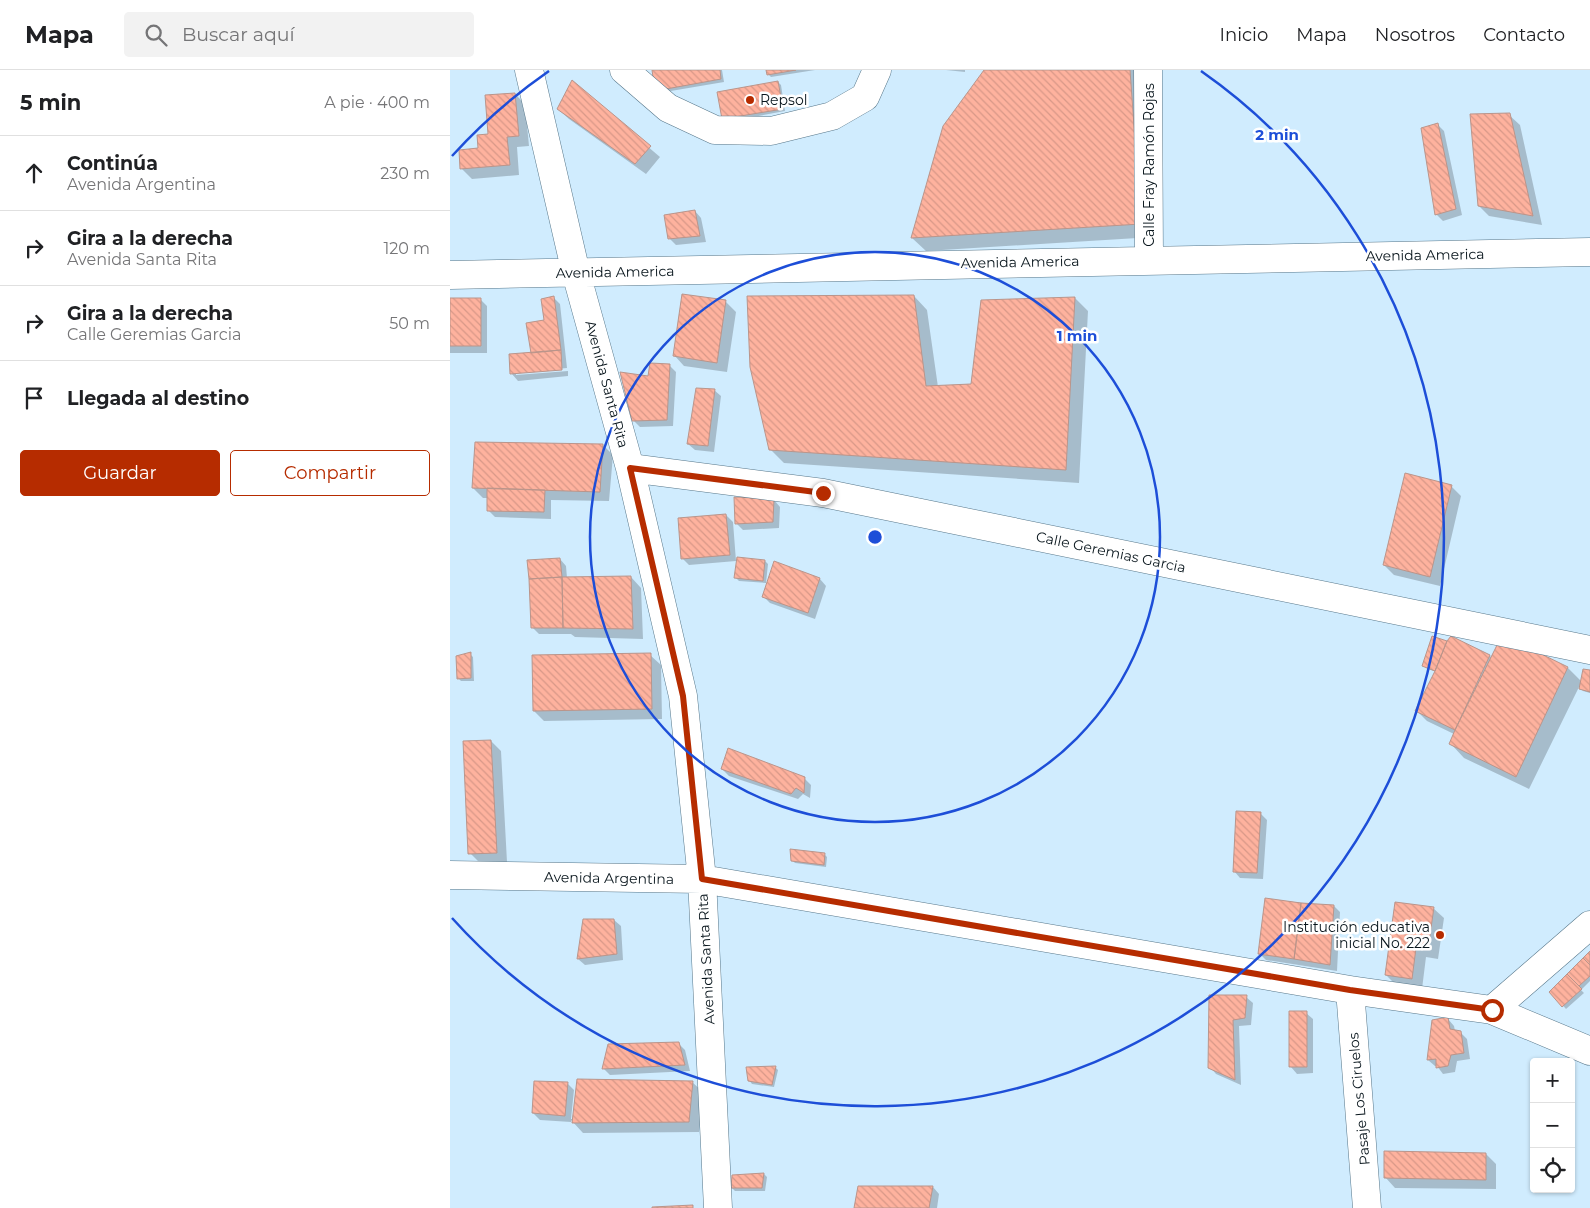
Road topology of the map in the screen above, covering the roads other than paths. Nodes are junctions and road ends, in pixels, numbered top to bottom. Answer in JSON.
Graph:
{"nodes":[{"id":1,"x":529,"y":70,"type":"edge"},
{"id":2,"x":624,"y":70,"type":"edge"},
{"id":3,"x":877,"y":70,"type":"edge"},
{"id":4,"x":1148,"y":70,"type":"edge"},
{"id":5,"x":1590,"y":252,"type":"edge"},
{"id":6,"x":1149,"y":259,"type":"junction"},
{"id":7,"x":576,"y":273,"type":"junction"},
{"id":8,"x":450,"y":275,"type":"edge"},
{"id":9,"x":630,"y":468,"type":"junction"},
{"id":10,"x":1590,"y":650,"type":"edge"},
{"id":11,"x":450,"y":876,"type":"edge"},
{"id":12,"x":702,"y":879,"type":"junction"},
{"id":13,"x":1590,"y":925,"type":"edge"},
{"id":14,"x":1350,"y":990,"type":"junction"},
{"id":15,"x":1492,"y":1010,"type":"junction"},
{"id":16,"x":1590,"y":1051,"type":"edge"},
{"id":17,"x":718,"y":1208,"type":"edge"},
{"id":18,"x":1367,"y":1208,"type":"edge"}],
"edges":[{"from":1,"to":7,"type":"street","name":"Avenida Santa Rita"},
{"from":2,"to":3,"type":"street"},
{"from":4,"to":6,"type":"street","name":"Calle Fray Ramón Rojas"},
{"from":5,"to":6,"type":"street","name":"Avenida America"},
{"from":6,"to":7,"type":"street","name":"Avenida America"},
{"from":7,"to":8,"type":"street","name":"Avenida America"},
{"from":7,"to":9,"type":"street","name":"Avenida Santa Rita"},
{"from":9,"to":10,"type":"street","name":"Calle Geremias Garcia"},
{"from":9,"to":12,"type":"street","name":"Avenida Santa Rita"},
{"from":11,"to":12,"type":"street","name":"Avenida Argentina"},
{"from":12,"to":14,"type":"street","name":"Avenida Argentina"},
{"from":12,"to":17,"type":"street","name":"Avenida Santa Rita"},
{"from":13,"to":15,"type":"street"},
{"from":14,"to":15,"type":"street","name":"Avenida Argentina"},
{"from":14,"to":18,"type":"street","name":"Pasaje Los Ciruelos"},
{"from":15,"to":16,"type":"street","name":"Avenida Argentina"}]}
